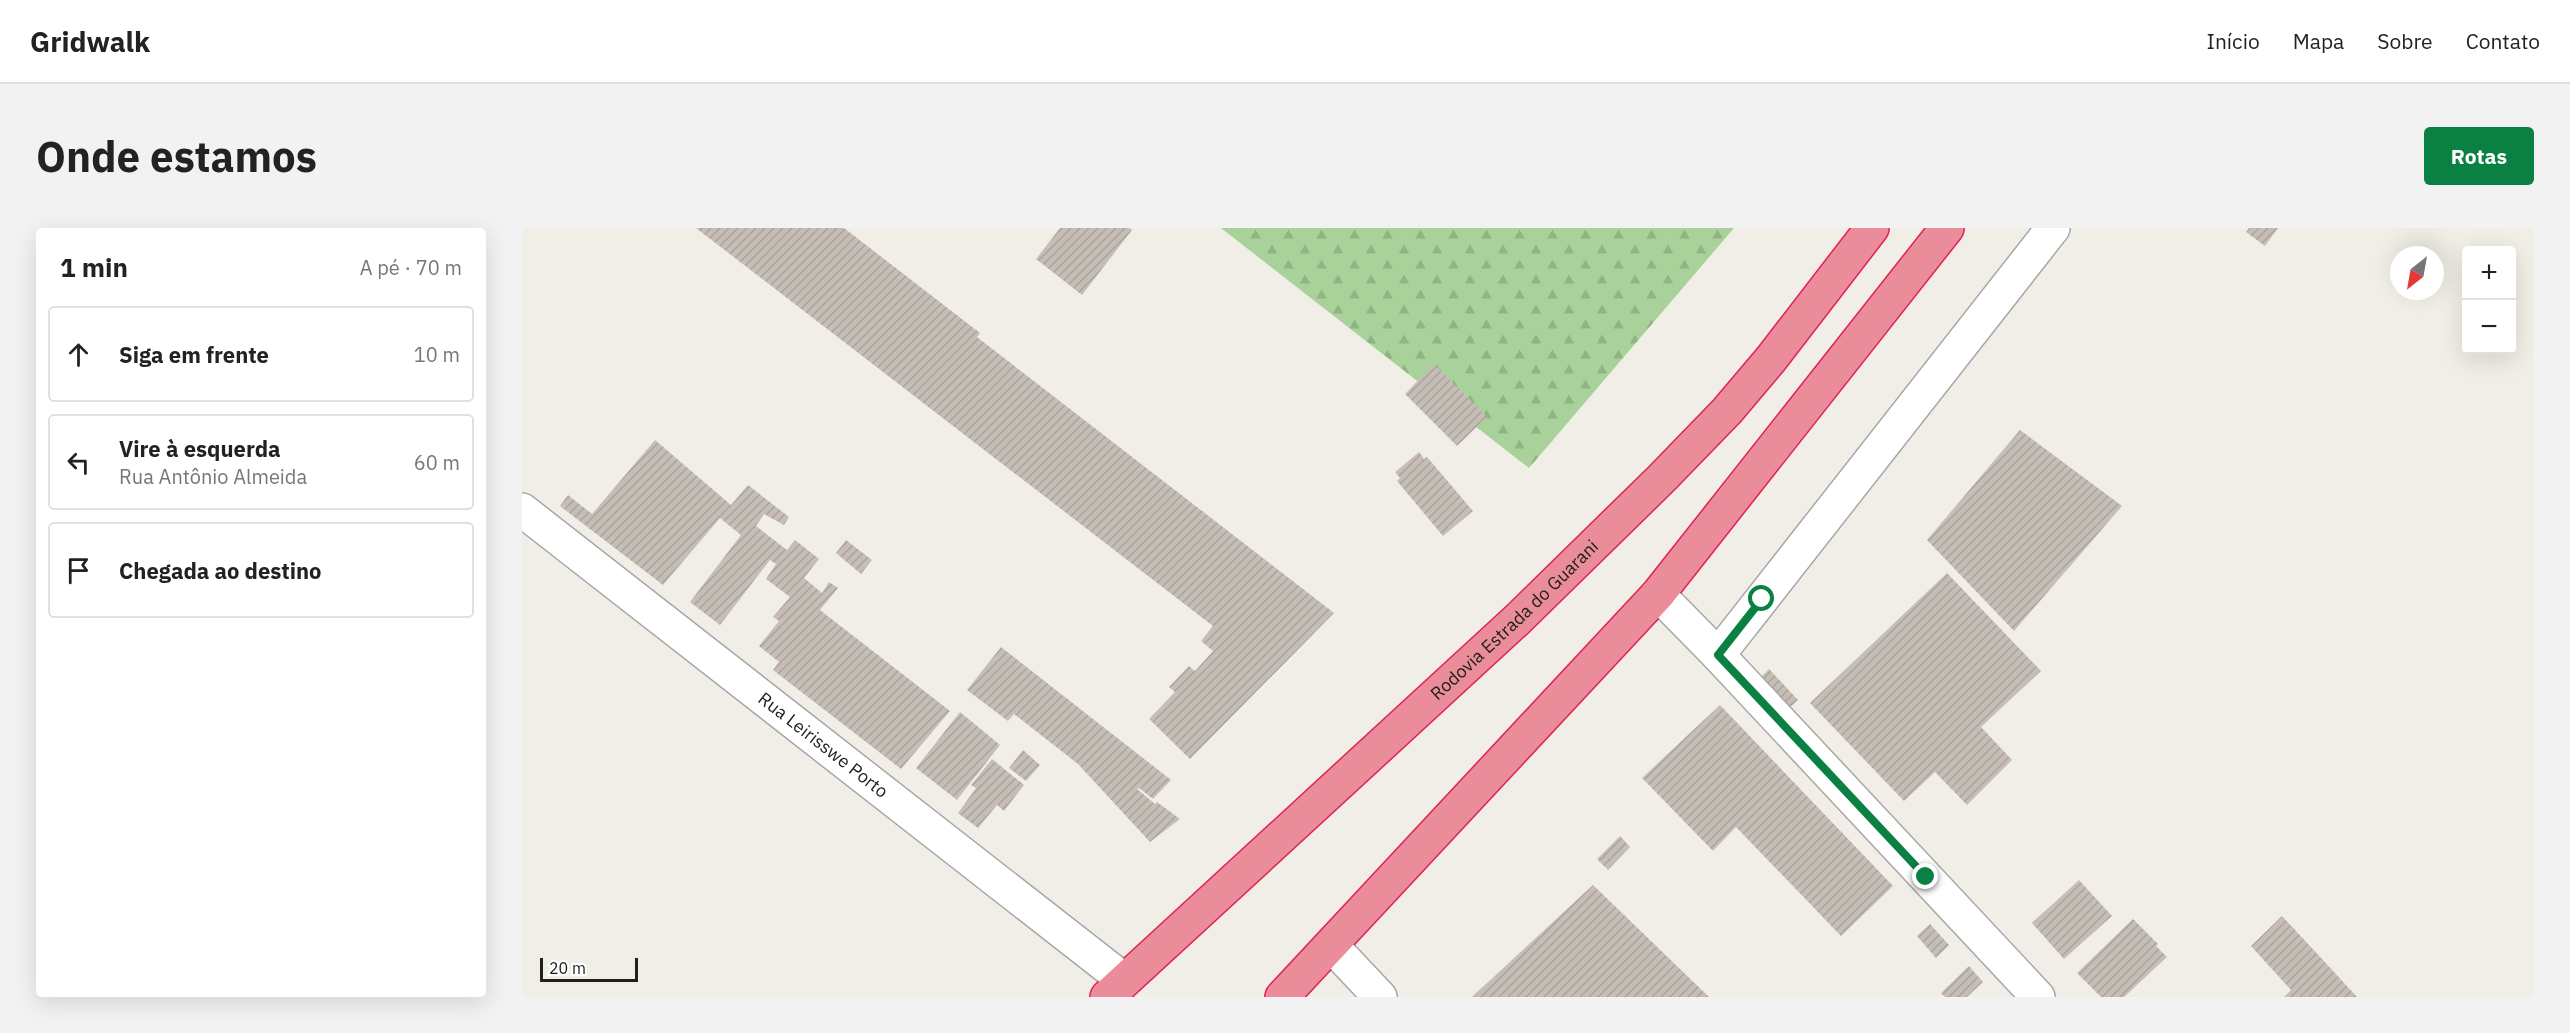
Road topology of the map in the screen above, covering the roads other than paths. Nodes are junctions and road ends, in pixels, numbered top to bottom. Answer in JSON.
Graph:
{"nodes":[{"id":1,"x":1872,"y":228,"type":"edge"},
{"id":2,"x":1947,"y":228,"type":"edge"},
{"id":3,"x":2053,"y":228,"type":"edge"},
{"id":4,"x":522,"y":510,"type":"edge"},
{"id":5,"x":1658,"y":594,"type":"junction"},
{"id":6,"x":1718,"y":655,"type":"junction"},
{"id":7,"x":1331,"y":945,"type":"junction"},
{"id":8,"x":1116,"y":989,"type":"edge"},
{"id":9,"x":1282,"y":997,"type":"edge"},
{"id":10,"x":1380,"y":997,"type":"edge"},
{"id":11,"x":2038,"y":997,"type":"edge"}],
"edges":[{"from":1,"to":8,"type":"highway","name":"Rodovia Estrada do Guarani"},
{"from":2,"to":5,"type":"highway"},
{"from":3,"to":6,"type":"street"},
{"from":4,"to":8,"type":"street","name":"Rua Leirisswe Porto"},
{"from":5,"to":6,"type":"street"},
{"from":5,"to":7,"type":"highway"},
{"from":6,"to":11,"type":"street"},
{"from":7,"to":9,"type":"highway"},
{"from":7,"to":10,"type":"street"}]}
